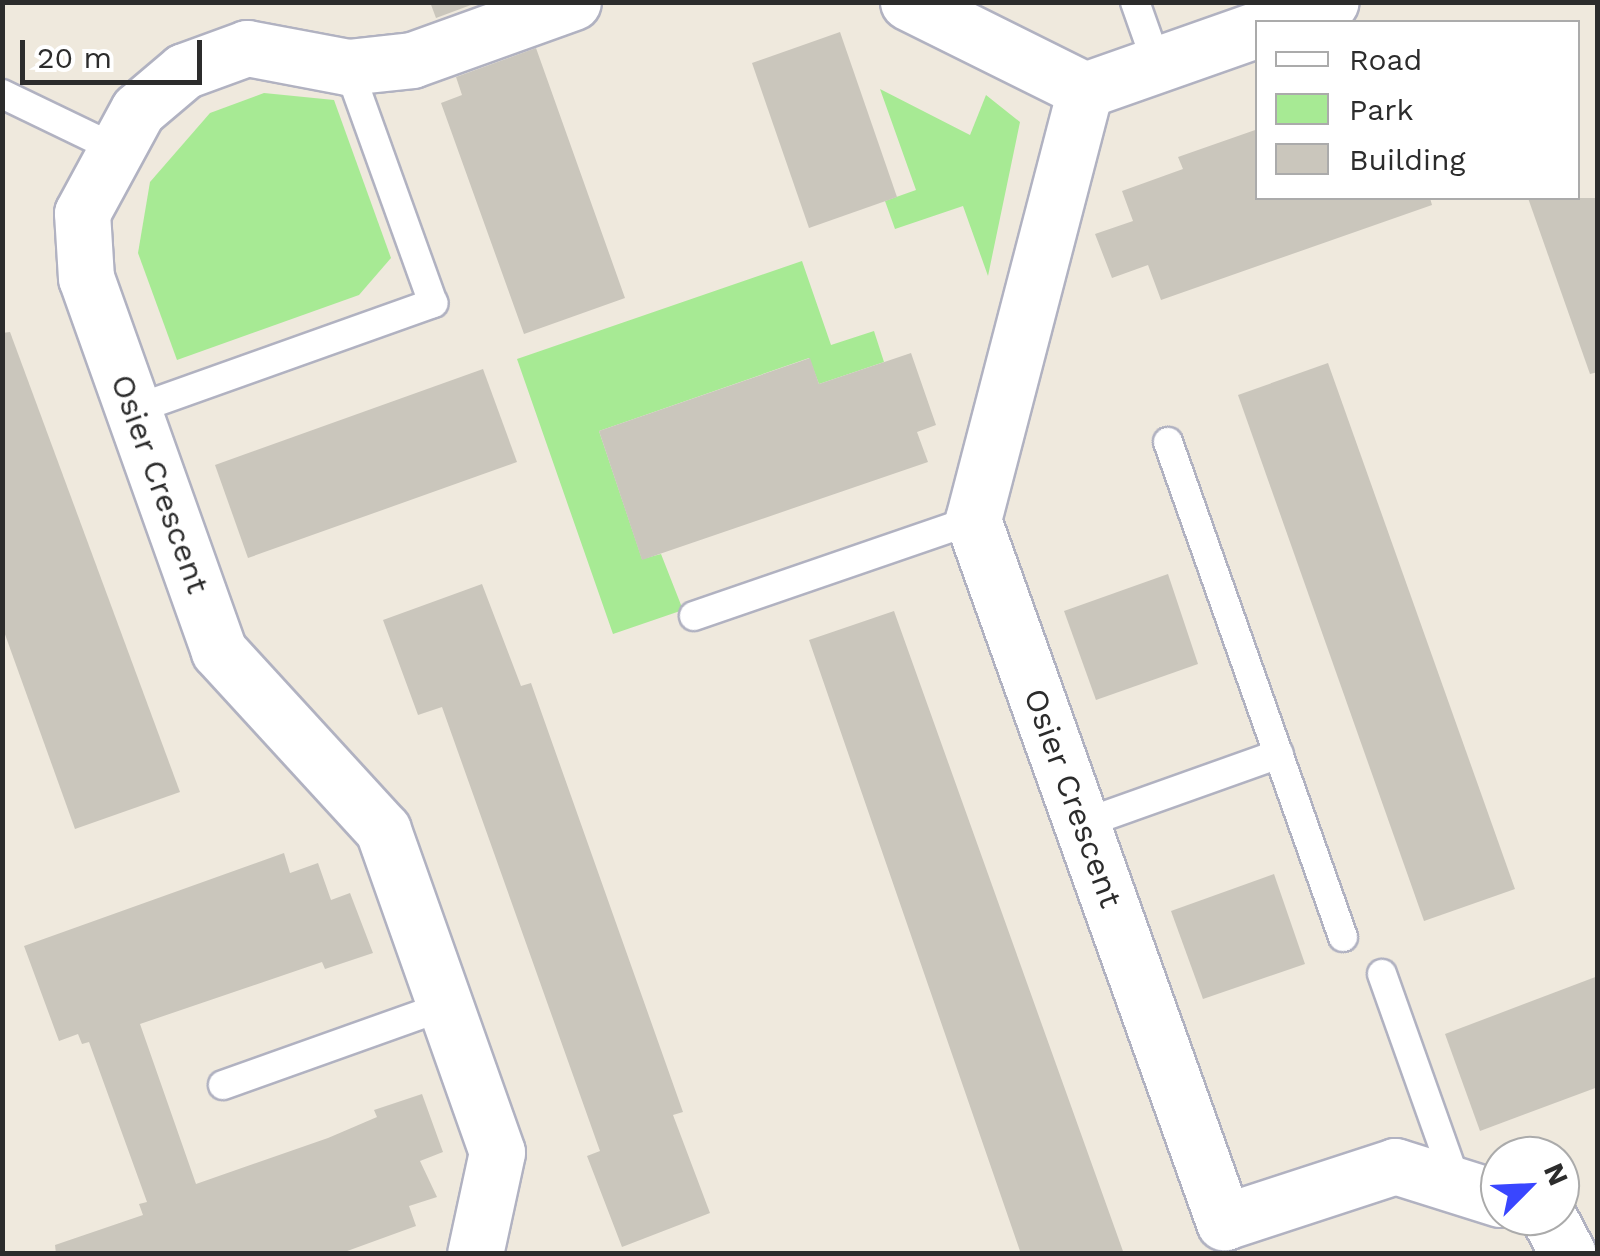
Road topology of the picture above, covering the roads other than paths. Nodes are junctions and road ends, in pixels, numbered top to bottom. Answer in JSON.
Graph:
{"nodes":[{"id":1,"x":573,"y":2,"type":"edge"},
{"id":2,"x":908,"y":2,"type":"edge"},
{"id":3,"x":1135,"y":2,"type":"edge"},
{"id":4,"x":1255,"y":26,"type":"edge"},
{"id":5,"x":1157,"y":64,"type":"junction"},
{"id":6,"x":348,"y":67,"type":"junction"},
{"id":7,"x":1085,"y":90,"type":"junction"},
{"id":8,"x":2,"y":94,"type":"edge"},
{"id":9,"x":114,"y":148,"type":"junction"},
{"id":10,"x":133,"y":410,"type":"junction"},
{"id":11,"x":1168,"y":442,"type":"dead end"},
{"id":12,"x":973,"y":520,"type":"junction"},
{"id":13,"x":694,"y":616,"type":"dead end"},
{"id":14,"x":1279,"y":754,"type":"junction"},
{"id":15,"x":1082,"y":824,"type":"junction"},
{"id":16,"x":1344,"y":937,"type":"dead end"},
{"id":17,"x":1382,"y":974,"type":"dead end"},
{"id":18,"x":446,"y":1006,"type":"junction"},
{"id":19,"x":223,"y":1084,"type":"dead end"},
{"id":20,"x":1479,"y":1192,"type":"edge"},
{"id":21,"x":1226,"y":1238,"type":"edge"},
{"id":22,"x":475,"y":1254,"type":"edge"}],
"edges":[{"from":1,"to":6,"type":"street","name":"Osier Crescent"},
{"from":2,"to":7,"type":"street"},
{"from":3,"to":5,"type":"lane"},
{"from":4,"to":5,"type":"street"},
{"from":5,"to":7,"type":"street"},
{"from":6,"to":9,"type":"street","name":"Osier Crescent"},
{"from":6,"to":10,"type":"lane"},
{"from":7,"to":12,"type":"street"},
{"from":8,"to":9,"type":"lane"},
{"from":9,"to":10,"type":"street","name":"Osier Crescent"},
{"from":10,"to":18,"type":"street","name":"Osier Crescent"},
{"from":11,"to":14,"type":"lane"},
{"from":12,"to":13,"type":"lane"},
{"from":12,"to":15,"type":"street","name":"Osier Crescent"},
{"from":14,"to":15,"type":"lane"},
{"from":14,"to":16,"type":"lane"},
{"from":15,"to":21,"type":"street","name":"Osier Crescent"},
{"from":17,"to":20,"type":"lane"},
{"from":18,"to":19,"type":"lane"},
{"from":18,"to":22,"type":"street","name":"Osier Crescent"},
{"from":20,"to":21,"type":"street","name":"Osier Crescent"}]}
